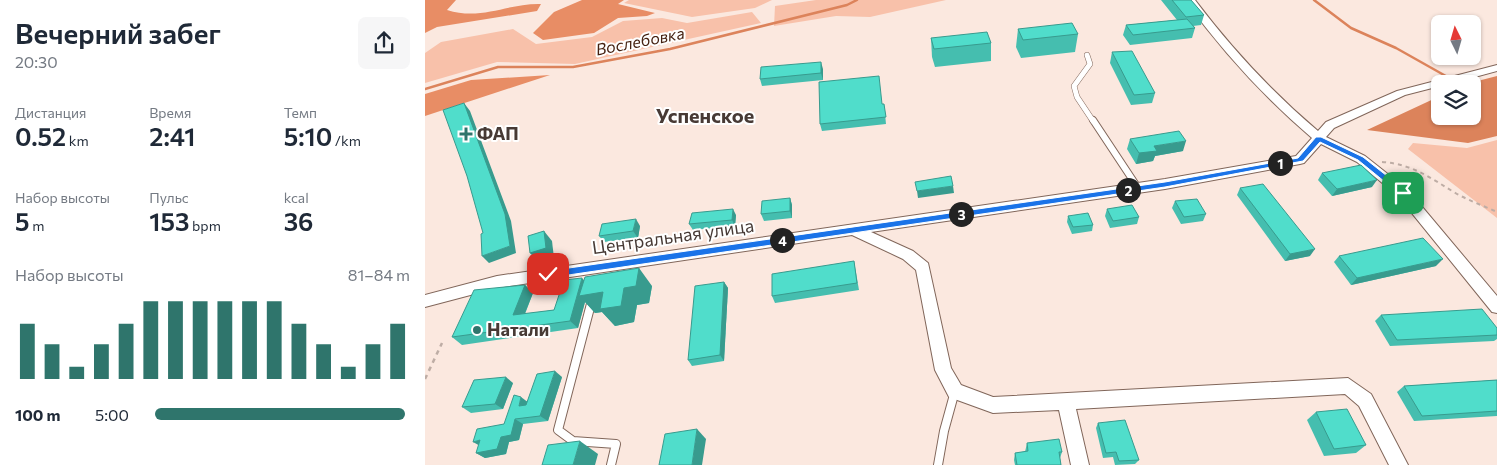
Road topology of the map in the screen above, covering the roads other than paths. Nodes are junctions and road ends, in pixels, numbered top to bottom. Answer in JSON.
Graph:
{"nodes":[{"id":1,"x":1190,"y":0,"type":"edge"},
{"id":2,"x":1087,"y":55,"type":"dead end"},
{"id":3,"x":1497,"y":68,"type":"edge"},
{"id":4,"x":1319,"y":138,"type":"junction"},
{"id":5,"x":1138,"y":188,"type":"junction"},
{"id":6,"x":853,"y":230,"type":"junction"},
{"id":7,"x":593,"y":295,"type":"edge"},
{"id":8,"x":425,"y":301,"type":"edge"},
{"id":9,"x":1497,"y":307,"type":"edge"},
{"id":10,"x":955,"y":391,"type":"junction"},
{"id":11,"x":1066,"y":401,"type":"junction"},
{"id":12,"x":611,"y":465,"type":"edge"},
{"id":13,"x":938,"y":465,"type":"edge"},
{"id":14,"x":1080,"y":465,"type":"edge"},
{"id":15,"x":1399,"y":465,"type":"edge"}],
"edges":[{"from":1,"to":4,"type":"street"},
{"from":2,"to":5,"type":"lane"},
{"from":3,"to":4,"type":"street","name":"Центральная улица"},
{"from":4,"to":5,"type":"street","name":"Центральная улица"},
{"from":4,"to":9,"type":"street"},
{"from":5,"to":6,"type":"street","name":"Центральная улица"},
{"from":6,"to":8,"type":"street","name":"Центральная улица"},
{"from":6,"to":10,"type":"street"},
{"from":7,"to":12,"type":"lane"},
{"from":10,"to":11,"type":"street"},
{"from":10,"to":13,"type":"lane"},
{"from":11,"to":14,"type":"street"},
{"from":11,"to":15,"type":"street"}]}
